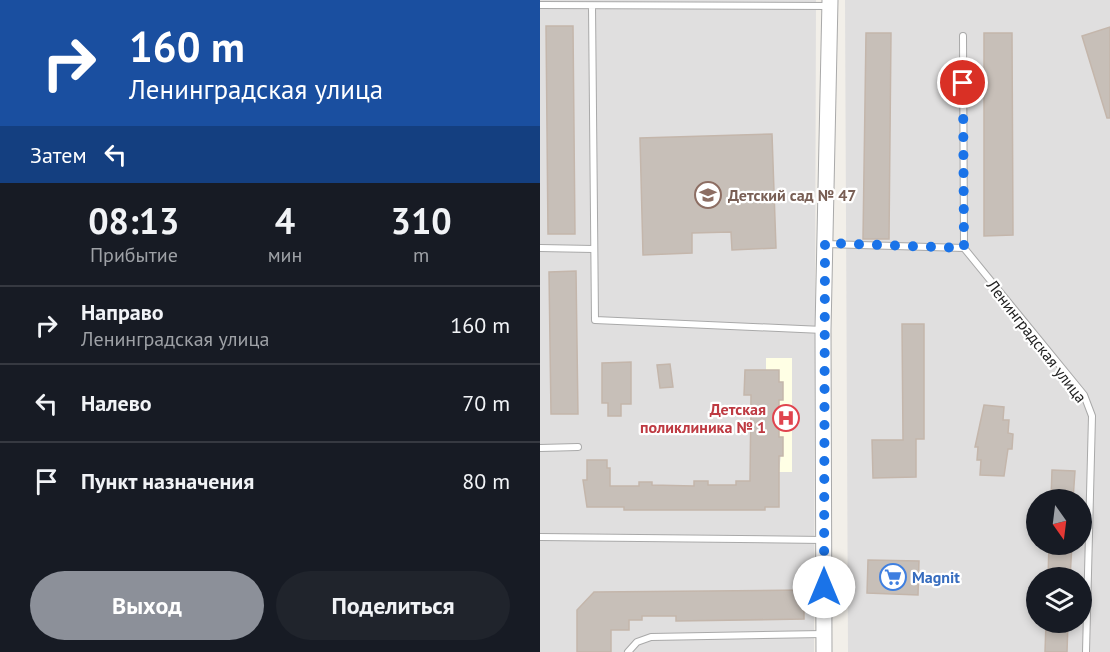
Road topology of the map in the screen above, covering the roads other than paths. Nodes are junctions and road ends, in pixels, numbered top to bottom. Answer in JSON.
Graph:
{"nodes":[{"id":1,"x":830,"y":3,"type":"edge"},
{"id":2,"x":540,"y":5,"type":"edge"},
{"id":3,"x":592,"y":6,"type":"junction"},
{"id":4,"x":963,"y":36,"type":"dead end"},
{"id":5,"x":825,"y":243,"type":"junction"},
{"id":6,"x":540,"y":248,"type":"edge"},
{"id":7,"x":964,"y":248,"type":"junction"},
{"id":8,"x":593,"y":249,"type":"junction"},
{"id":9,"x":823,"y":330,"type":"junction"},
{"id":10,"x":578,"y":447,"type":"dead end"},
{"id":11,"x":540,"y":448,"type":"edge"},
{"id":12,"x":540,"y":537,"type":"edge"},
{"id":13,"x":824,"y":540,"type":"junction"},
{"id":14,"x":824,"y":634,"type":"junction"},
{"id":15,"x":628,"y":652,"type":"edge"},
{"id":16,"x":824,"y":652,"type":"edge"},
{"id":17,"x":1086,"y":652,"type":"edge"}],
"edges":[{"from":1,"to":3,"type":"lane"},
{"from":1,"to":5,"type":"street"},
{"from":2,"to":3,"type":"lane"},
{"from":3,"to":8,"type":"lane"},
{"from":4,"to":7,"type":"lane"},
{"from":5,"to":7,"type":"lane"},
{"from":5,"to":9,"type":"street"},
{"from":6,"to":8,"type":"lane"},
{"from":7,"to":17,"type":"lane","name":"Ленинградская улица"},
{"from":8,"to":9,"type":"lane"},
{"from":9,"to":13,"type":"street"},
{"from":10,"to":11,"type":"lane"},
{"from":12,"to":13,"type":"lane"},
{"from":13,"to":14,"type":"street"},
{"from":14,"to":15,"type":"lane"},
{"from":14,"to":16,"type":"street"}]}
